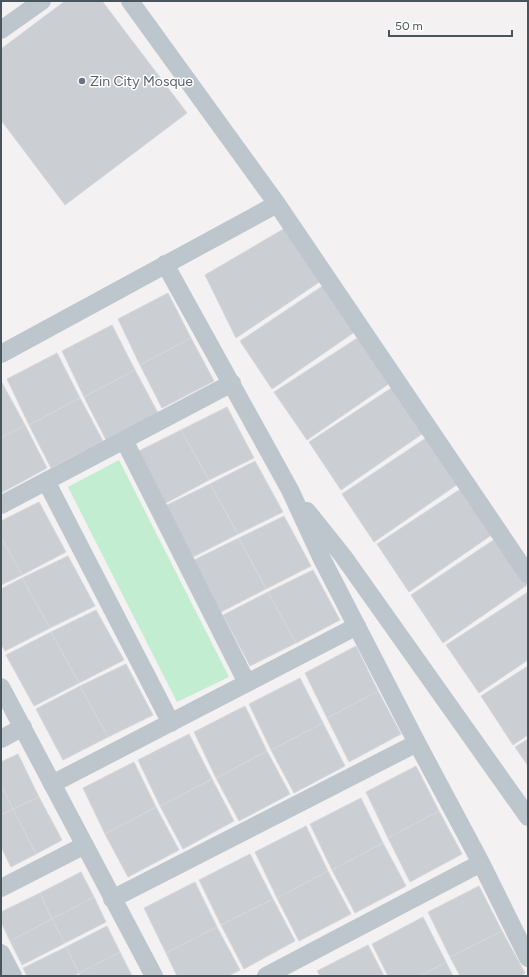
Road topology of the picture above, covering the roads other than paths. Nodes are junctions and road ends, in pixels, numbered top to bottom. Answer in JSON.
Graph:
{"nodes":[{"id":1,"x":42,"y":1,"type":"edge"},
{"id":2,"x":130,"y":1,"type":"edge"},
{"id":3,"x":1,"y":30,"type":"edge"},
{"id":4,"x":277,"y":204,"type":"junction"},
{"id":5,"x":165,"y":264,"type":"junction"},
{"id":6,"x":1,"y":354,"type":"edge"},
{"id":7,"x":232,"y":383,"type":"junction"},
{"id":8,"x":124,"y":440,"type":"junction"},
{"id":9,"x":46,"y":481,"type":"junction"},
{"id":10,"x":290,"y":490,"type":"junction"},
{"id":11,"x":1,"y":504,"type":"edge"},
{"id":12,"x":528,"y":575,"type":"edge"},
{"id":13,"x":357,"y":626,"type":"junction"},
{"id":14,"x":247,"y":683,"type":"junction"},
{"id":15,"x":1,"y":686,"type":"edge"},
{"id":16,"x":171,"y":722,"type":"junction"},
{"id":17,"x":23,"y":727,"type":"junction"},
{"id":18,"x":1,"y":739,"type":"edge"},
{"id":19,"x":416,"y":743,"type":"junction"},
{"id":20,"x":52,"y":784,"type":"junction"},
{"id":21,"x":528,"y":817,"type":"edge"},
{"id":22,"x":85,"y":845,"type":"junction"},
{"id":23,"x":480,"y":863,"type":"junction"},
{"id":24,"x":1,"y":888,"type":"edge"},
{"id":25,"x":112,"y":899,"type":"junction"},
{"id":26,"x":1,"y":953,"type":"edge"},
{"id":27,"x":528,"y":958,"type":"edge"},
{"id":28,"x":13,"y":976,"type":"edge"},
{"id":29,"x":154,"y":976,"type":"edge"},
{"id":30,"x":266,"y":976,"type":"edge"}],
"edges":[{"from":1,"to":3,"type":"street"},
{"from":2,"to":4,"type":"street"},
{"from":4,"to":5,"type":"street"},
{"from":4,"to":12,"type":"street"},
{"from":5,"to":6,"type":"street"},
{"from":5,"to":7,"type":"street"},
{"from":7,"to":8,"type":"street"},
{"from":7,"to":10,"type":"street"},
{"from":8,"to":9,"type":"street"},
{"from":8,"to":14,"type":"street"},
{"from":9,"to":11,"type":"street"},
{"from":9,"to":16,"type":"street"},
{"from":10,"to":13,"type":"street"},
{"from":10,"to":21,"type":"street"},
{"from":13,"to":14,"type":"street"},
{"from":13,"to":19,"type":"street"},
{"from":14,"to":16,"type":"street"},
{"from":15,"to":17,"type":"street"},
{"from":16,"to":20,"type":"street"},
{"from":17,"to":18,"type":"street"},
{"from":17,"to":20,"type":"street"},
{"from":19,"to":23,"type":"street"},
{"from":19,"to":25,"type":"street"},
{"from":20,"to":22,"type":"street"},
{"from":22,"to":24,"type":"street"},
{"from":22,"to":25,"type":"street"},
{"from":23,"to":27,"type":"street"},
{"from":23,"to":30,"type":"street"},
{"from":25,"to":29,"type":"street"},
{"from":26,"to":28,"type":"street"}]}
